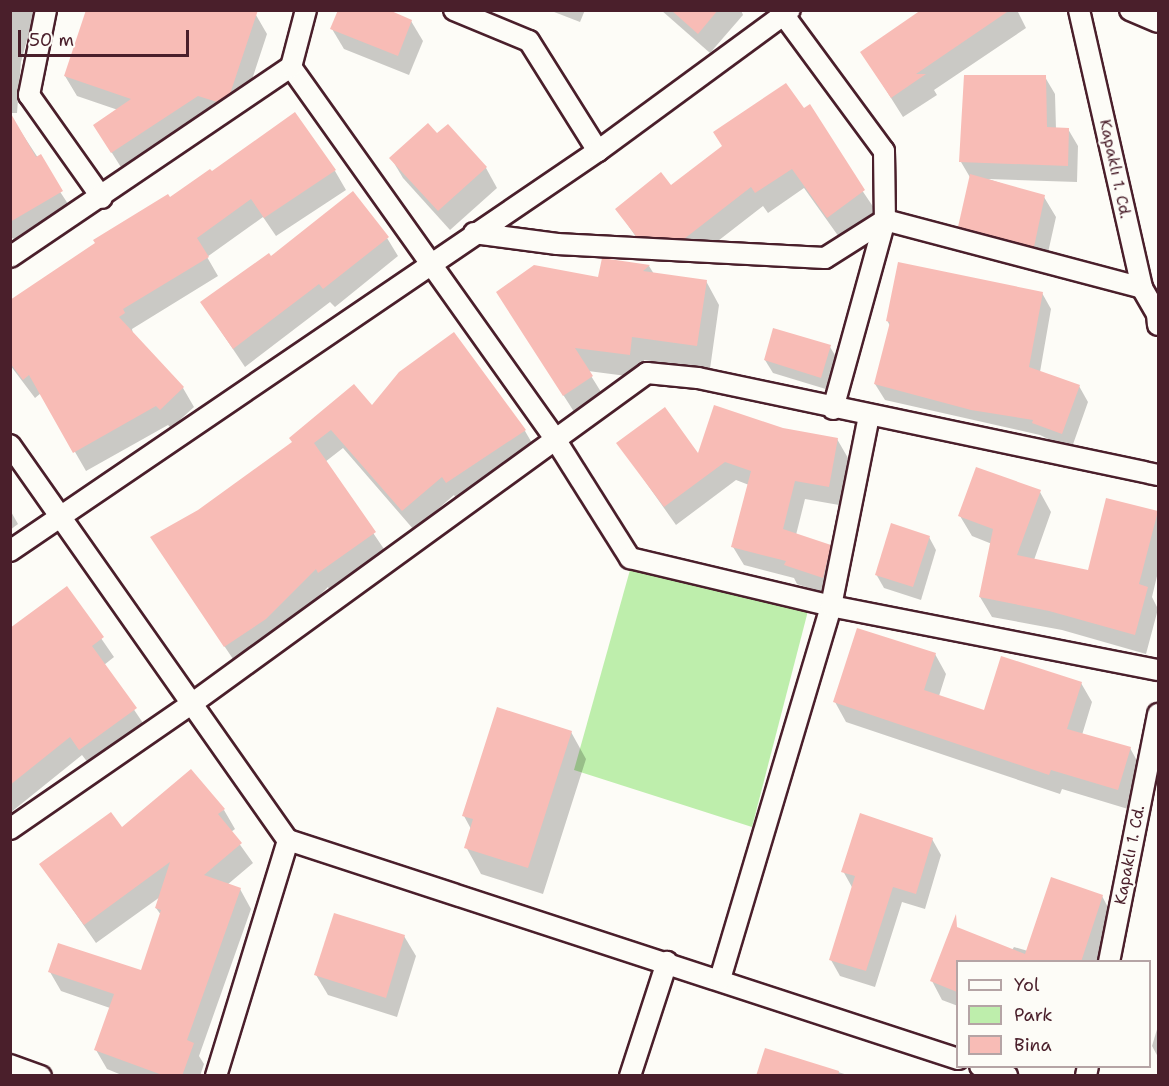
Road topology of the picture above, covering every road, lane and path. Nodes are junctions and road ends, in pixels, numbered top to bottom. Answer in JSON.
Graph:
{"nodes":[{"id":1,"x":46,"y":10,"type":"edge"},
{"id":2,"x":306,"y":10,"type":"edge"},
{"id":3,"x":454,"y":10,"type":"edge"},
{"id":4,"x":1079,"y":10,"type":"edge"},
{"id":5,"x":1130,"y":10,"type":"edge"},
{"id":6,"x":784,"y":12,"type":"edge"},
{"id":7,"x":1158,"y":22,"type":"edge"},
{"id":8,"x":291,"y":67,"type":"junction"},
{"id":9,"x":598,"y":151,"type":"junction"},
{"id":10,"x":102,"y":198,"type":"junction"},
{"id":11,"x":885,"y":220,"type":"junction"},
{"id":12,"x":474,"y":233,"type":"junction"},
{"id":13,"x":10,"y":257,"type":"edge"},
{"id":14,"x":430,"y":263,"type":"junction"},
{"id":15,"x":1142,"y":288,"type":"junction"},
{"id":16,"x":1158,"y":318,"type":"edge"},
{"id":17,"x":832,"y":409,"type":"junction"},
{"id":18,"x":869,"y":416,"type":"junction"},
{"id":19,"x":555,"y":439,"type":"junction"},
{"id":20,"x":10,"y":445,"type":"edge"},
{"id":21,"x":1158,"y":475,"type":"edge"},
{"id":22,"x":62,"y":515,"type":"junction"},
{"id":23,"x":10,"y":551,"type":"edge"},
{"id":24,"x":831,"y":606,"type":"junction"},
{"id":25,"x":1158,"y":670,"type":"edge"},
{"id":26,"x":190,"y":705,"type":"junction"},
{"id":27,"x":1158,"y":714,"type":"edge"},
{"id":28,"x":10,"y":829,"type":"edge"},
{"id":29,"x":288,"y":840,"type":"junction"},
{"id":30,"x":1109,"y":960,"type":"edge"},
{"id":31,"x":667,"y":962,"type":"junction"},
{"id":32,"x":720,"y":980,"type":"junction"},
{"id":33,"x":956,"y":1059,"type":"edge"},
{"id":34,"x":10,"y":1065,"type":"edge"},
{"id":35,"x":985,"y":1068,"type":"edge"},
{"id":36,"x":41,"y":1076,"type":"edge"},
{"id":37,"x":216,"y":1076,"type":"edge"},
{"id":38,"x":630,"y":1076,"type":"edge"},
{"id":39,"x":1007,"y":1076,"type":"edge"}],
"edges":[{"from":1,"to":10,"type":"street"},
{"from":2,"to":8,"type":"street"},
{"from":3,"to":9,"type":"street"},
{"from":4,"to":15,"type":"street","name":"Kapaklı 1. Cd."},
{"from":5,"to":7,"type":"street"},
{"from":6,"to":9,"type":"street"},
{"from":6,"to":11,"type":"street"},
{"from":8,"to":10,"type":"street"},
{"from":8,"to":14,"type":"street"},
{"from":9,"to":12,"type":"street"},
{"from":10,"to":13,"type":"street"},
{"from":11,"to":12,"type":"street"},
{"from":11,"to":15,"type":"street"},
{"from":11,"to":17,"type":"street"},
{"from":12,"to":14,"type":"street"},
{"from":14,"to":19,"type":"street"},
{"from":14,"to":22,"type":"street"},
{"from":15,"to":16,"type":"street","name":"Kapaklı 1. Cd."},
{"from":17,"to":18,"type":"street"},
{"from":17,"to":19,"type":"street"},
{"from":18,"to":21,"type":"street"},
{"from":18,"to":24,"type":"street"},
{"from":19,"to":24,"type":"street"},
{"from":19,"to":26,"type":"street"},
{"from":20,"to":22,"type":"street"},
{"from":22,"to":23,"type":"street"},
{"from":22,"to":26,"type":"street"},
{"from":24,"to":25,"type":"street"},
{"from":24,"to":32,"type":"street"},
{"from":26,"to":28,"type":"street"},
{"from":26,"to":29,"type":"street"},
{"from":27,"to":30,"type":"street","name":"Kapaklı 1. Cd."},
{"from":29,"to":31,"type":"street"},
{"from":29,"to":37,"type":"street"},
{"from":31,"to":32,"type":"street"},
{"from":31,"to":38,"type":"street"},
{"from":32,"to":33,"type":"street"},
{"from":34,"to":36,"type":"street"},
{"from":35,"to":39,"type":"street"}]}
